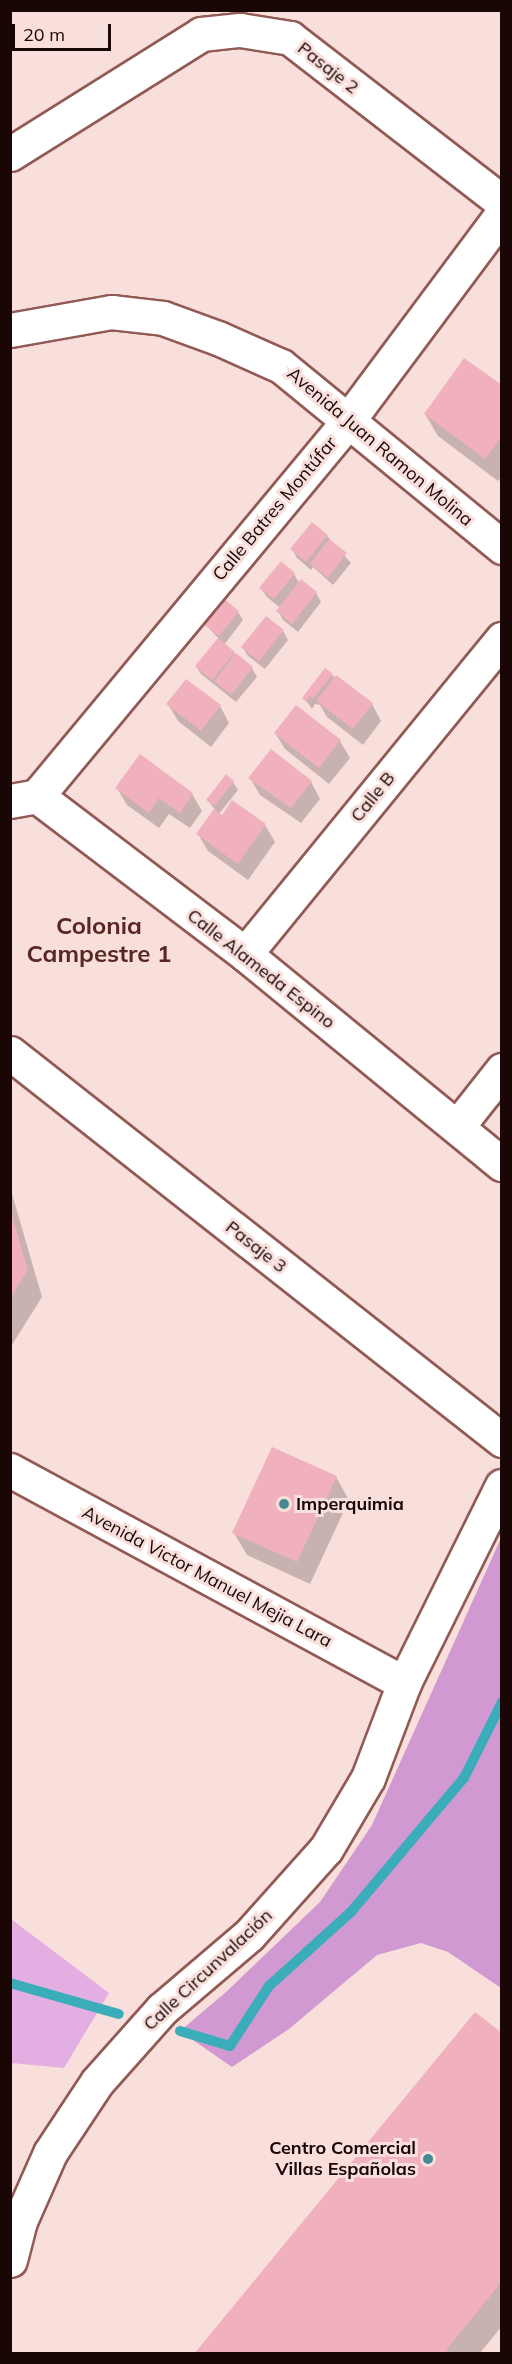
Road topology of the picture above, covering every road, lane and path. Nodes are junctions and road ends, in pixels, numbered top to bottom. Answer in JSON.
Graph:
{"nodes":[{"id":1,"x":10,"y":154,"type":"edge"},
{"id":2,"x":501,"y":202,"type":"edge"},
{"id":3,"x":501,"y":214,"type":"edge"},
{"id":4,"x":10,"y":330,"type":"edge"},
{"id":5,"x":347,"y":422,"type":"junction"},
{"id":6,"x":501,"y":547,"type":"edge"},
{"id":7,"x":501,"y":639,"type":"edge"},
{"id":8,"x":24,"y":798,"type":"edge"},
{"id":9,"x":245,"y":954,"type":"junction"},
{"id":10,"x":10,"y":1053,"type":"edge"},
{"id":11,"x":501,"y":1070,"type":"edge"},
{"id":12,"x":457,"y":1127,"type":"junction"},
{"id":13,"x":501,"y":1164,"type":"edge"},
{"id":14,"x":501,"y":1440,"type":"edge"},
{"id":15,"x":10,"y":1470,"type":"edge"},
{"id":16,"x":501,"y":1486,"type":"edge"},
{"id":17,"x":404,"y":1683,"type":"junction"},
{"id":18,"x":10,"y":2260,"type":"edge"}],
"edges":[{"from":1,"to":2,"type":"street","name":"Pasaje 2"},
{"from":3,"to":5,"type":"street","name":"Calle Batres Montúfar"},
{"from":4,"to":5,"type":"street","name":"Avenida Juan Ramon Molina"},
{"from":5,"to":6,"type":"street","name":"Avenida Juan Ramon Molina"},
{"from":5,"to":8,"type":"street","name":"Calle Batres Montúfar"},
{"from":7,"to":9,"type":"street","name":"Calle B"},
{"from":8,"to":9,"type":"street","name":"Calle Alameda Espino"},
{"from":9,"to":12,"type":"street","name":"Calle Alameda Espino"},
{"from":10,"to":14,"type":"street","name":"Pasaje 3"},
{"from":11,"to":12,"type":"street"},
{"from":12,"to":13,"type":"street","name":"Calle Alameda Espino"},
{"from":15,"to":17,"type":"street","name":"Avenida Victor Manuel Mejia Lara"},
{"from":16,"to":17,"type":"street","name":"Calle Circunvalación"},
{"from":17,"to":18,"type":"street","name":"Calle Circunvalación"}]}
